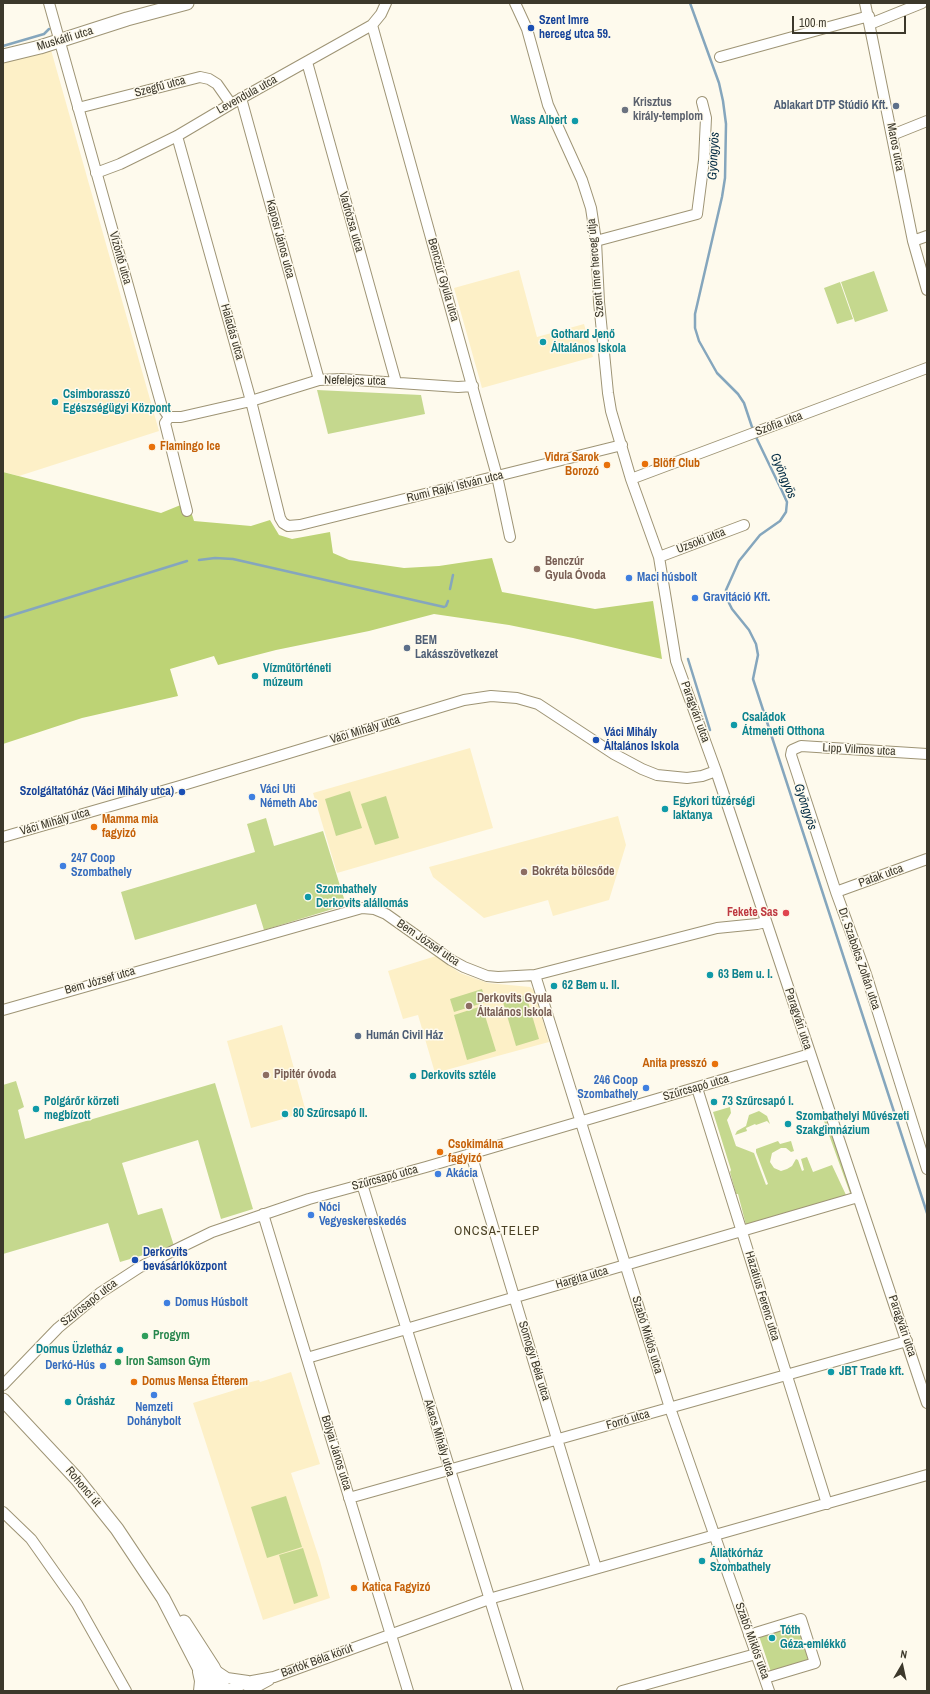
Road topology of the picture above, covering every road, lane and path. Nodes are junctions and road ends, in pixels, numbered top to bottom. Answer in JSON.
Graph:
{"nodes":[{"id":1,"x":49,"y":3,"type":"edge"},
{"id":2,"x":187,"y":3,"type":"edge"},
{"id":3,"x":386,"y":3,"type":"edge"},
{"id":4,"x":515,"y":3,"type":"edge"},
{"id":5,"x":865,"y":3,"type":"edge"},
{"id":6,"x":922,"y":3,"type":"edge"},
{"id":7,"x":869,"y":20,"type":"junction"},
{"id":8,"x":372,"y":25,"type":"junction"},
{"id":9,"x":59,"y":38,"type":"junction"},
{"id":10,"x":3,"y":52,"type":"edge"},
{"id":11,"x":3,"y":56,"type":"edge"},
{"id":12,"x":720,"y":57,"type":"dead end"},
{"id":13,"x":307,"y":62,"type":"junction"},
{"id":14,"x":241,"y":98,"type":"junction"},
{"id":15,"x":702,"y":102,"type":"dead end"},
{"id":16,"x":231,"y":104,"type":"junction"},
{"id":17,"x":78,"y":108,"type":"junction"},
{"id":18,"x":927,"y":121,"type":"edge"},
{"id":19,"x":892,"y":135,"type":"junction"},
{"id":20,"x":177,"y":136,"type":"junction"},
{"id":21,"x":96,"y":173,"type":"junction"},
{"id":22,"x":927,"y":236,"type":"edge"},
{"id":23,"x":596,"y":241,"type":"junction"},
{"id":24,"x":914,"y":241,"type":"junction"},
{"id":25,"x":927,"y":290,"type":"edge"},
{"id":26,"x":927,"y":368,"type":"edge"},
{"id":27,"x":319,"y":380,"type":"junction"},
{"id":28,"x":396,"y":382,"type":"junction"},
{"id":29,"x":473,"y":386,"type":"junction"},
{"id":30,"x":251,"y":401,"type":"junction"},
{"id":31,"x":169,"y":417,"type":"junction"},
{"id":32,"x":622,"y":445,"type":"junction"},
{"id":33,"x":497,"y":476,"type":"junction"},
{"id":34,"x":632,"y":479,"type":"junction"},
{"id":35,"x":187,"y":511,"type":"dead end"},
{"id":36,"x":744,"y":525,"type":"dead end"},
{"id":37,"x":288,"y":526,"type":"joint"},
{"id":38,"x":510,"y":537,"type":"dead end"},
{"id":39,"x":659,"y":557,"type":"junction"},
{"id":40,"x":670,"y":635,"type":"joint"},
{"id":41,"x":792,"y":750,"type":"joint"},
{"id":42,"x":927,"y":754,"type":"edge"},
{"id":43,"x":716,"y":771,"type":"junction"},
{"id":44,"x":3,"y":837,"type":"edge"},
{"id":45,"x":927,"y":859,"type":"edge"},
{"id":46,"x":836,"y":892,"type":"junction"},
{"id":47,"x":766,"y":922,"type":"junction"},
{"id":48,"x":535,"y":975,"type":"junction"},
{"id":49,"x":3,"y":1010,"type":"edge"},
{"id":50,"x":810,"y":1054,"type":"junction"},
{"id":51,"x":697,"y":1088,"type":"junction"},
{"id":52,"x":581,"y":1121,"type":"junction"},
{"id":53,"x":471,"y":1154,"type":"junction"},
{"id":54,"x":927,"y":1169,"type":"edge"},
{"id":55,"x":362,"y":1184,"type":"junction"},
{"id":56,"x":858,"y":1197,"type":"junction"},
{"id":57,"x":263,"y":1214,"type":"junction"},
{"id":58,"x":742,"y":1231,"type":"junction"},
{"id":59,"x":626,"y":1265,"type":"junction"},
{"id":60,"x":515,"y":1297,"type":"junction"},
{"id":61,"x":406,"y":1329,"type":"junction"},
{"id":62,"x":907,"y":1341,"type":"junction"},
{"id":63,"x":307,"y":1358,"type":"junction"},
{"id":64,"x":787,"y":1376,"type":"junction"},
{"id":65,"x":3,"y":1384,"type":"edge"},
{"id":66,"x":3,"y":1400,"type":"edge"},
{"id":67,"x":927,"y":1403,"type":"edge"},
{"id":68,"x":670,"y":1408,"type":"junction"},
{"id":69,"x":558,"y":1440,"type":"junction"},
{"id":70,"x":449,"y":1470,"type":"junction"},
{"id":71,"x":927,"y":1475,"type":"edge"},
{"id":72,"x":349,"y":1498,"type":"junction"},
{"id":73,"x":827,"y":1504,"type":"junction"},
{"id":74,"x":3,"y":1512,"type":"edge"},
{"id":75,"x":713,"y":1535,"type":"junction"},
{"id":76,"x":596,"y":1568,"type":"junction"},
{"id":77,"x":154,"y":1582,"type":"junction"},
{"id":78,"x":489,"y":1598,"type":"junction"},
{"id":79,"x":391,"y":1634,"type":"junction"},
{"id":80,"x":749,"y":1634,"type":"junction"},
{"id":81,"x":183,"y":1636,"type":"junction"},
{"id":82,"x":756,"y":1654,"type":"junction"},
{"id":83,"x":213,"y":1668,"type":"junction"},
{"id":84,"x":765,"y":1678,"type":"junction"},
{"id":85,"x":252,"y":1688,"type":"edge"},
{"id":86,"x":126,"y":1691,"type":"edge"},
{"id":87,"x":198,"y":1691,"type":"edge"},
{"id":88,"x":211,"y":1691,"type":"edge"},
{"id":89,"x":225,"y":1691,"type":"edge"},
{"id":90,"x":408,"y":1691,"type":"edge"},
{"id":91,"x":518,"y":1691,"type":"edge"},
{"id":92,"x":622,"y":1691,"type":"edge"},
{"id":93,"x":769,"y":1691,"type":"edge"}],
"edges":[{"from":1,"to":9,"type":"street","name":"Vízöntő utca"},
{"from":2,"to":9,"type":"main road","name":"Muskátli utca"},
{"from":3,"to":8,"type":"street","name":"Levendula utca"},
{"from":4,"to":23,"type":"street","name":"Szent Imre herceg útja"},
{"from":5,"to":7,"type":"street","name":"Maros utca"},
{"from":6,"to":7,"type":"street"},
{"from":7,"to":12,"type":"street"},
{"from":7,"to":19,"type":"street","name":"Maros utca"},
{"from":8,"to":13,"type":"street","name":"Levendula utca"},
{"from":8,"to":29,"type":"street","name":"Benczúr Gyula utca"},
{"from":9,"to":10,"type":"main road","name":"Muskátli utca"},
{"from":9,"to":11,"type":"main road","name":"Muskátli utca"},
{"from":9,"to":17,"type":"street","name":"Vízöntő utca"},
{"from":13,"to":14,"type":"street","name":"Levendula utca"},
{"from":13,"to":28,"type":"street","name":"Vadrózsa utca"},
{"from":14,"to":16,"type":"street","name":"Levendula utca"},
{"from":14,"to":27,"type":"street","name":"Kaposi János utca"},
{"from":15,"to":23,"type":"street"},
{"from":16,"to":17,"type":"street","name":"Szegfű utca"},
{"from":16,"to":20,"type":"street","name":"Levendula utca"},
{"from":17,"to":21,"type":"street","name":"Vízöntő utca"},
{"from":18,"to":19,"type":"street"},
{"from":19,"to":24,"type":"street","name":"Maros utca"},
{"from":20,"to":21,"type":"street","name":"Levendula utca"},
{"from":20,"to":30,"type":"street","name":"Haladás utca"},
{"from":21,"to":31,"type":"street","name":"Vízöntő utca"},
{"from":22,"to":24,"type":"street"},
{"from":23,"to":32,"type":"street","name":"Szent Imre herceg útja"},
{"from":24,"to":25,"type":"street","name":"Maros utca"},
{"from":26,"to":34,"type":"street","name":"Szófia utca"},
{"from":27,"to":28,"type":"street","name":"Nefelejcs utca"},
{"from":27,"to":30,"type":"street","name":"Nefelejcs utca"},
{"from":28,"to":29,"type":"street","name":"Nefelejcs utca"},
{"from":29,"to":33,"type":"street","name":"Benczúr Gyula utca"},
{"from":30,"to":31,"type":"street","name":"Nefelejcs utca"},
{"from":30,"to":37,"type":"street","name":"Haladás utca"},
{"from":31,"to":35,"type":"street"},
{"from":32,"to":33,"type":"street","name":"Rumi Rajki István utca"},
{"from":32,"to":34,"type":"street","name":"Szent Imre herceg útja"},
{"from":33,"to":37,"type":"street","name":"Rumi Rajki István utca"},
{"from":33,"to":38,"type":"street","name":"Benczúr Gyula utca"},
{"from":34,"to":39,"type":"street","name":"Szent Imre herceg útja"},
{"from":36,"to":39,"type":"street","name":"Uzsoki utca"},
{"from":39,"to":40,"type":"street","name":"Szent Imre herceg útja"},
{"from":40,"to":43,"type":"street","name":"Paragvári utca"},
{"from":41,"to":42,"type":"street","name":"Lipp Vilmos utca"},
{"from":41,"to":46,"type":"street","name":"Dr. Szabolcs Zoltán utca"},
{"from":43,"to":44,"type":"street","name":"Váci Mihály utca"},
{"from":43,"to":47,"type":"street","name":"Paragvári utca"},
{"from":45,"to":46,"type":"street","name":"Patak utca"},
{"from":46,"to":54,"type":"street","name":"Dr. Szabolcs Zoltán utca"},
{"from":47,"to":48,"type":"street","name":"Bem József utca"},
{"from":47,"to":50,"type":"street","name":"Paragvári utca"},
{"from":48,"to":49,"type":"street","name":"Bem József utca"},
{"from":48,"to":52,"type":"street","name":"Szabó Miklós utca"},
{"from":50,"to":51,"type":"street","name":"Szűrcsapó utca"},
{"from":50,"to":56,"type":"street","name":"Paragvári utca"},
{"from":51,"to":52,"type":"street","name":"Szűrcsapó utca"},
{"from":51,"to":58,"type":"street","name":"Hazatius Ferenc utca"},
{"from":52,"to":53,"type":"street","name":"Szűrcsapó utca"},
{"from":52,"to":59,"type":"street","name":"Szabó Miklós utca"},
{"from":53,"to":55,"type":"street","name":"Szűrcsapó utca"},
{"from":53,"to":60,"type":"street","name":"Somogyi Béla utca"},
{"from":55,"to":57,"type":"street","name":"Szűrcsapó utca"},
{"from":55,"to":61,"type":"street","name":"Akacs Mihály utca"},
{"from":56,"to":58,"type":"street","name":"Hargita utca"},
{"from":56,"to":62,"type":"street","name":"Paragvári utca"},
{"from":57,"to":63,"type":"street","name":"Bolyai János utca"},
{"from":57,"to":65,"type":"street","name":"Szűrcsapó utca"},
{"from":58,"to":59,"type":"street","name":"Hargita utca"},
{"from":58,"to":64,"type":"street","name":"Hazatius Ferenc utca"},
{"from":59,"to":60,"type":"street","name":"Hargita utca"},
{"from":59,"to":68,"type":"street","name":"Szabó Miklós utca"},
{"from":60,"to":61,"type":"street","name":"Hargita utca"},
{"from":60,"to":69,"type":"street","name":"Somogyi Béla utca"},
{"from":61,"to":63,"type":"street","name":"Hargita utca"},
{"from":61,"to":70,"type":"street","name":"Akacs Mihály utca"},
{"from":62,"to":64,"type":"street","name":"Forró utca"},
{"from":62,"to":67,"type":"street","name":"Paragvári utca"},
{"from":63,"to":72,"type":"street","name":"Bolyai János utca"},
{"from":64,"to":68,"type":"street","name":"Forró utca"},
{"from":64,"to":73,"type":"street","name":"Hazatius Ferenc utca"},
{"from":66,"to":77,"type":"main road","name":"Rohonci út"},
{"from":68,"to":69,"type":"street","name":"Forró utca"},
{"from":68,"to":75,"type":"street","name":"Szabó Miklós utca"},
{"from":69,"to":70,"type":"street","name":"Forró utca"},
{"from":69,"to":76,"type":"street","name":"Somogyi Béla utca"},
{"from":70,"to":72,"type":"street","name":"Forró utca"},
{"from":70,"to":78,"type":"street","name":"Akacs Mihály utca"},
{"from":71,"to":73,"type":"street","name":"Bartók Béla körút"},
{"from":72,"to":79,"type":"street","name":"Bolyai János utca"},
{"from":73,"to":75,"type":"street","name":"Bartók Béla körút"},
{"from":74,"to":86,"type":"street"},
{"from":75,"to":76,"type":"street","name":"Bartók Béla körút"},
{"from":75,"to":80,"type":"street","name":"Szabó Miklós utca"},
{"from":76,"to":78,"type":"street","name":"Bartók Béla körút"},
{"from":77,"to":81,"type":"main road","name":"Rohonci út"},
{"from":77,"to":83,"type":"main road","name":"Rohonci út"},
{"from":78,"to":79,"type":"street","name":"Bartók Béla körút"},
{"from":78,"to":91,"type":"street","name":"Akacs Mihály utca"},
{"from":79,"to":85,"type":"street","name":"Bartók Béla körút"},
{"from":79,"to":90,"type":"street","name":"Bolyai János utca"},
{"from":80,"to":82,"type":"street","name":"Szabó Miklós utca"},
{"from":80,"to":84,"type":"street"},
{"from":81,"to":87,"type":"street"},
{"from":81,"to":88,"type":"main road","name":"Rohonci út"},
{"from":82,"to":84,"type":"street","name":"Szabó Miklós utca"},
{"from":82,"to":92,"type":"street"},
{"from":83,"to":85,"type":"street"},
{"from":83,"to":89,"type":"main road","name":"Rohonci út"},
{"from":84,"to":93,"type":"street","name":"Szabó Miklós utca"},
{"from":85,"to":89,"type":"street","name":"Bartók Béla körút"}]}
